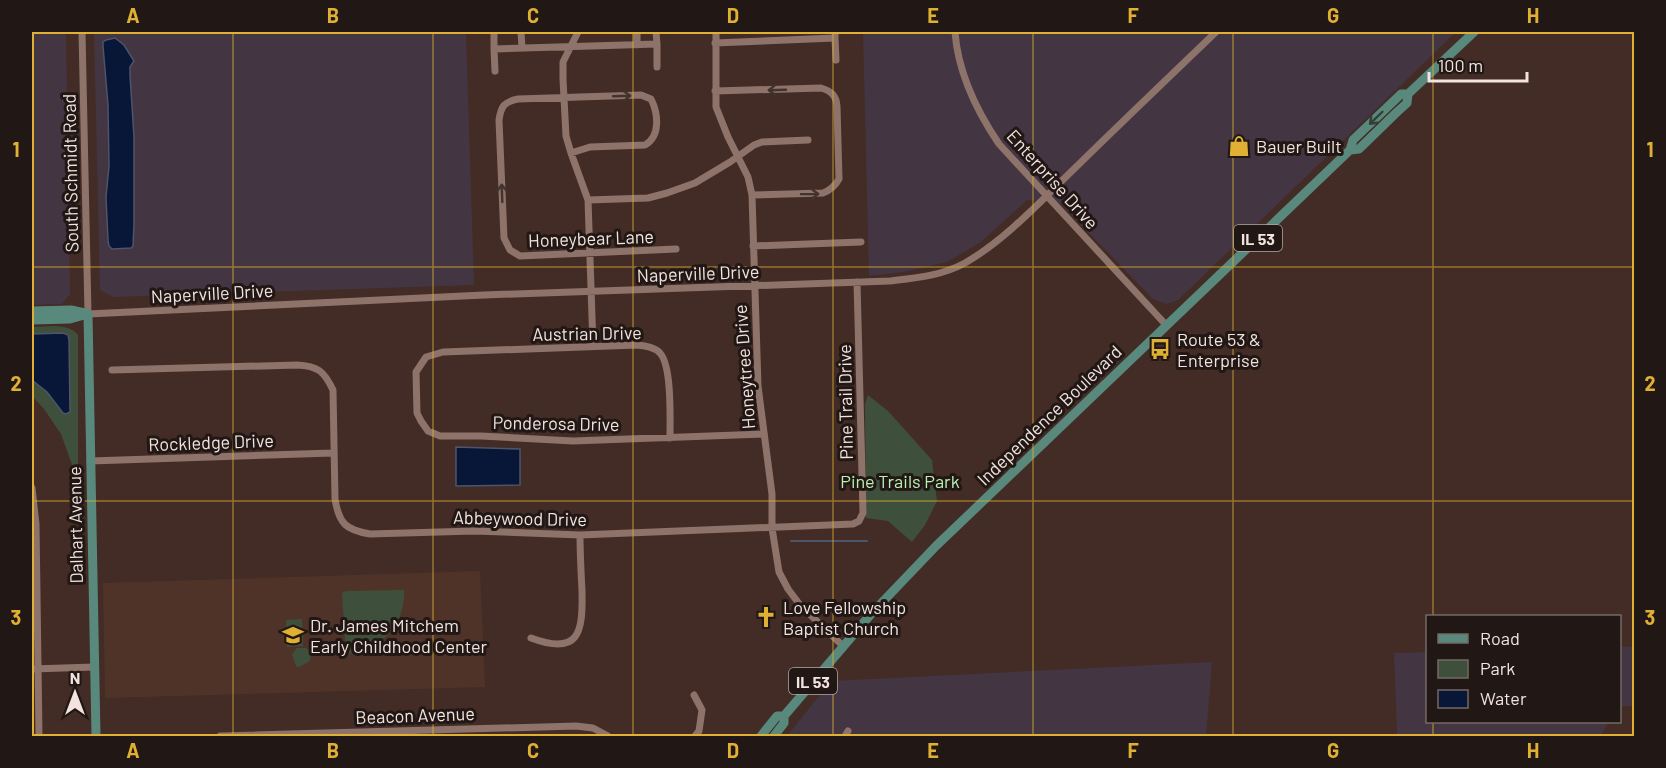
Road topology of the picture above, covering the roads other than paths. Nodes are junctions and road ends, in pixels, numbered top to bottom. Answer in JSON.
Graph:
{"nodes":[{"id":1,"x":82,"y":32,"type":"edge"},
{"id":2,"x":494,"y":32,"type":"edge"},
{"id":3,"x":522,"y":32,"type":"edge"},
{"id":4,"x":578,"y":32,"type":"edge"},
{"id":5,"x":637,"y":32,"type":"edge"},
{"id":6,"x":656,"y":32,"type":"edge"},
{"id":7,"x":716,"y":32,"type":"edge"},
{"id":8,"x":955,"y":32,"type":"edge"},
{"id":9,"x":1216,"y":32,"type":"edge"},
{"id":10,"x":1474,"y":32,"type":"edge"},
{"id":11,"x":808,"y":35,"type":"edge"},
{"id":12,"x":835,"y":35,"type":"edge"},
{"id":13,"x":715,"y":43,"type":"junction"},
{"id":14,"x":657,"y":44,"type":"junction"},
{"id":15,"x":637,"y":45,"type":"junction"},
{"id":16,"x":571,"y":47,"type":"junction"},
{"id":17,"x":522,"y":48,"type":"junction"},
{"id":18,"x":494,"y":49,"type":"junction"},
{"id":19,"x":836,"y":60,"type":"dead end"},
{"id":20,"x":657,"y":67,"type":"dead end"},
{"id":21,"x":495,"y":71,"type":"dead end"},
{"id":22,"x":715,"y":91,"type":"junction"},
{"id":23,"x":564,"y":98,"type":"junction"},
{"id":24,"x":808,"y":140,"type":"dead end"},
{"id":25,"x":571,"y":153,"type":"junction"},
{"id":26,"x":738,"y":156,"type":"junction"},
{"id":27,"x":752,"y":195,"type":"junction"},
{"id":28,"x":1047,"y":195,"type":"junction"},
{"id":29,"x":588,"y":200,"type":"junction"},
{"id":30,"x":861,"y":242,"type":"dead end"},
{"id":31,"x":753,"y":246,"type":"junction"},
{"id":32,"x":676,"y":249,"type":"dead end"},
{"id":33,"x":590,"y":253,"type":"junction"},
{"id":34,"x":857,"y":282,"type":"junction"},
{"id":35,"x":754,"y":286,"type":"junction"},
{"id":36,"x":591,"y":292,"type":"junction"},
{"id":37,"x":32,"y":311,"type":"edge"},
{"id":38,"x":88,"y":314,"type":"junction"},
{"id":39,"x":32,"y":320,"type":"edge"},
{"id":40,"x":1167,"y":326,"type":"junction"},
{"id":41,"x":593,"y":346,"type":"junction"},
{"id":42,"x":426,"y":357,"type":"joint"},
{"id":43,"x":324,"y":361,"type":"dead end"},
{"id":44,"x":318,"y":369,"type":"junction"},
{"id":45,"x":112,"y":370,"type":"dead end"},
{"id":46,"x":764,"y":434,"type":"junction"},
{"id":47,"x":670,"y":438,"type":"junction"},
{"id":48,"x":333,"y":453,"type":"junction"},
{"id":49,"x":90,"y":461,"type":"junction"},
{"id":50,"x":32,"y":488,"type":"edge"},
{"id":51,"x":859,"y":521,"type":"joint"},
{"id":52,"x":772,"y":528,"type":"junction"},
{"id":53,"x":580,"y":535,"type":"junction"},
{"id":54,"x":531,"y":638,"type":"dead end"},
{"id":55,"x":843,"y":646,"type":"junction"},
{"id":56,"x":94,"y":668,"type":"junction"},
{"id":57,"x":34,"y":669,"type":"edge"},
{"id":58,"x":694,"y":695,"type":"dead end"},
{"id":59,"x":783,"y":716,"type":"junction"},
{"id":60,"x":536,"y":726,"type":"junction"},
{"id":61,"x":459,"y":733,"type":"edge"},
{"id":62,"x":381,"y":734,"type":"edge"},
{"id":63,"x":302,"y":735,"type":"edge"},
{"id":64,"x":39,"y":736,"type":"edge"},
{"id":65,"x":96,"y":736,"type":"edge"},
{"id":66,"x":220,"y":736,"type":"edge"},
{"id":67,"x":225,"y":736,"type":"edge"},
{"id":68,"x":537,"y":736,"type":"edge"},
{"id":69,"x":608,"y":736,"type":"edge"},
{"id":70,"x":695,"y":736,"type":"edge"},
{"id":71,"x":761,"y":736,"type":"edge"},
{"id":72,"x":774,"y":736,"type":"edge"}],
"edges":[{"from":1,"to":38,"type":"street","name":"South Schmidt Road"},
{"from":2,"to":18,"type":"street"},
{"from":3,"to":17,"type":"street"},
{"from":4,"to":16,"type":"street"},
{"from":5,"to":15,"type":"street"},
{"from":6,"to":14,"type":"street"},
{"from":7,"to":13,"type":"street","name":"Honeytree Drive"},
{"from":8,"to":28,"type":"street","name":"Enterprise Drive"},
{"from":9,"to":28,"type":"street","name":"Naperville Drive"},
{"from":10,"to":40,"type":"main road","name":"Independence Boulevard","number":"IL 53"},
{"from":11,"to":12,"type":"street"},
{"from":11,"to":13,"type":"street"},
{"from":12,"to":19,"type":"street"},
{"from":13,"to":22,"type":"street","name":"Honeytree Drive"},
{"from":14,"to":15,"type":"street"},
{"from":14,"to":20,"type":"street"},
{"from":15,"to":16,"type":"street"},
{"from":16,"to":17,"type":"street"},
{"from":16,"to":23,"type":"street"},
{"from":17,"to":18,"type":"street"},
{"from":18,"to":21,"type":"street"},
{"from":22,"to":26,"type":"street","name":"Honeytree Drive"},
{"from":27,"to":22,"type":"street","one_way":true},
{"from":23,"to":25,"type":"street"},
{"from":23,"to":25,"type":"street","one_way":true},
{"from":33,"to":23,"type":"street","name":"Honeybear Lane","one_way":true},
{"from":24,"to":26,"type":"street"},
{"from":25,"to":29,"type":"street"},
{"from":26,"to":27,"type":"street","name":"Honeytree Drive"},
{"from":26,"to":29,"type":"street"},
{"from":27,"to":31,"type":"street","name":"Honeytree Drive"},
{"from":28,"to":34,"type":"street","name":"Naperville Drive"},
{"from":28,"to":40,"type":"street","name":"Enterprise Drive"},
{"from":29,"to":33,"type":"street"},
{"from":30,"to":31,"type":"street"},
{"from":31,"to":35,"type":"street","name":"Honeytree Drive"},
{"from":32,"to":33,"type":"street","name":"Honeybear Lane"},
{"from":33,"to":36,"type":"street"},
{"from":34,"to":35,"type":"street","name":"Naperville Drive"},
{"from":34,"to":51,"type":"street","name":"Pine Trail Drive"},
{"from":35,"to":36,"type":"street","name":"Naperville Drive"},
{"from":35,"to":46,"type":"street","name":"Honeytree Drive"},
{"from":36,"to":38,"type":"street","name":"Naperville Drive"},
{"from":36,"to":41,"type":"street"},
{"from":37,"to":38,"type":"main road"},
{"from":38,"to":39,"type":"main road"},
{"from":38,"to":49,"type":"main road","name":"Dalhart Avenue"},
{"from":40,"to":55,"type":"main road","name":"Independence Boulevard","number":"IL 53"},
{"from":41,"to":42,"type":"street","name":"Austrian Drive"},
{"from":41,"to":47,"type":"street","name":"Austrian Drive"},
{"from":42,"to":47,"type":"street","name":"Ponderosa Drive"},
{"from":43,"to":44,"type":"street"},
{"from":44,"to":45,"type":"street"},
{"from":44,"to":48,"type":"street","name":"Abbeywood Drive"},
{"from":46,"to":47,"type":"street","name":"Ponderosa Drive"},
{"from":46,"to":52,"type":"street","name":"Honeytree Drive"},
{"from":48,"to":49,"type":"street","name":"Rockledge Drive"},
{"from":48,"to":53,"type":"street","name":"Abbeywood Drive"},
{"from":49,"to":56,"type":"main road","name":"Dalhart Avenue"},
{"from":50,"to":57,"type":"street"},
{"from":51,"to":52,"type":"street","name":"Abbeywood Drive"},
{"from":52,"to":53,"type":"street","name":"Abbeywood Drive"},
{"from":52,"to":55,"type":"street","name":"Honeytree Drive"},
{"from":53,"to":54,"type":"street"},
{"from":55,"to":59,"type":"main road","name":"Independence Boulevard","number":"IL 53"},
{"from":56,"to":57,"type":"street"},
{"from":56,"to":65,"type":"main road","name":"Dalhart Avenue"},
{"from":57,"to":64,"type":"street"},
{"from":58,"to":70,"type":"street"},
{"from":59,"to":71,"type":"main road","name":"Independence Boulevard","number":"IL 53"},
{"from":59,"to":72,"type":"main road","name":"Independence Boulevard","number":"IL 53"},
{"from":60,"to":61,"type":"street","name":"Beacon Avenue"},
{"from":60,"to":68,"type":"street"},
{"from":60,"to":69,"type":"street","name":"Beacon Avenue"},
{"from":61,"to":62,"type":"street","name":"Beacon Avenue"},
{"from":62,"to":63,"type":"street","name":"Beacon Avenue"},
{"from":63,"to":67,"type":"street","name":"Beacon Avenue"},
{"from":66,"to":67,"type":"street","name":"Beacon Avenue"}]}
